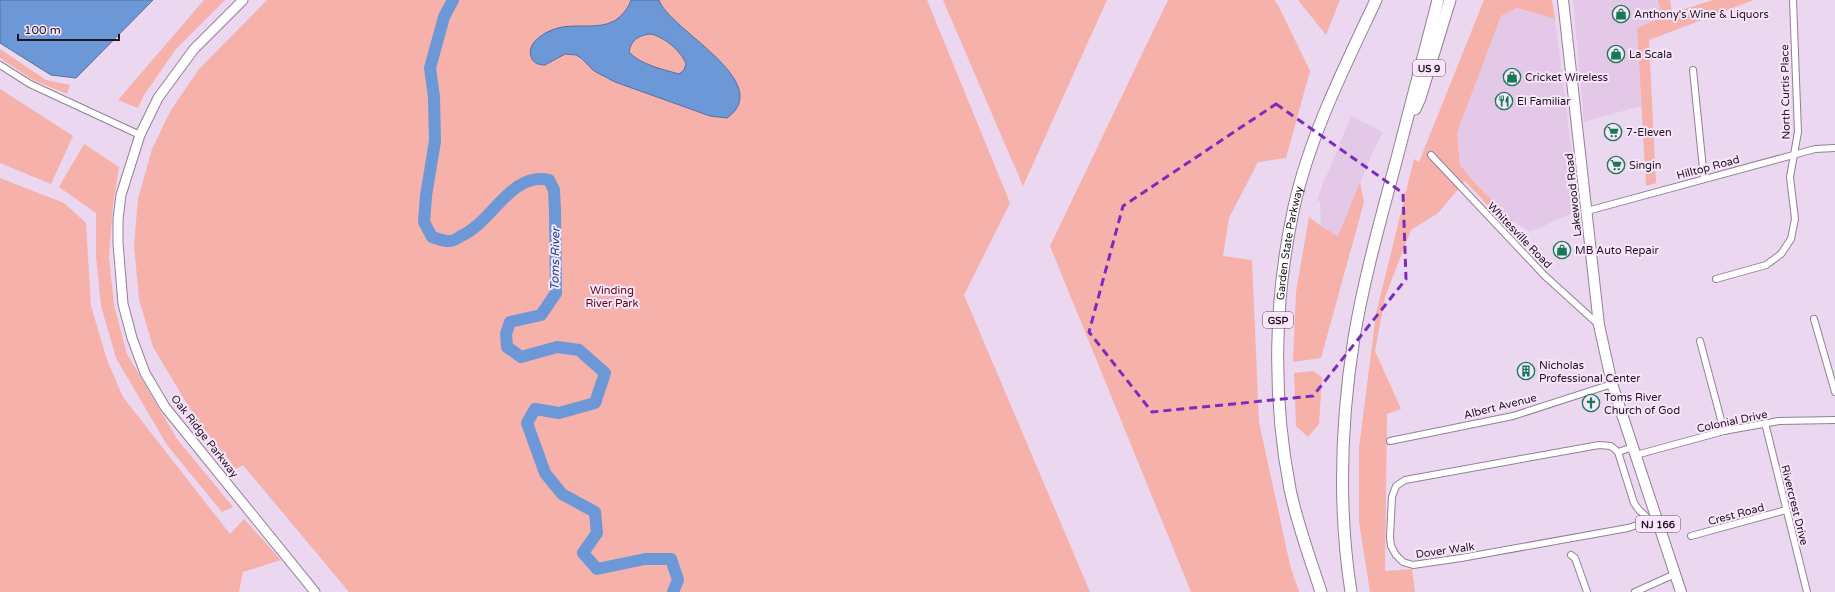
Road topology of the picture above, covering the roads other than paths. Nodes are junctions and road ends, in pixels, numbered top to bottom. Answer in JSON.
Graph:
{"nodes":[{"id":1,"x":243,"y":0,"type":"edge"},
{"id":2,"x":1376,"y":0,"type":"edge"},
{"id":3,"x":1438,"y":0,"type":"edge"},
{"id":4,"x":1450,"y":0,"type":"edge"},
{"id":5,"x":1563,"y":0,"type":"edge"},
{"id":6,"x":1793,"y":0,"type":"edge"},
{"id":7,"x":0,"y":65,"type":"edge"},
{"id":8,"x":1693,"y":70,"type":"dead end"},
{"id":9,"x":140,"y":135,"type":"junction"},
{"id":10,"x":1403,"y":135,"type":"junction"},
{"id":11,"x":1835,"y":148,"type":"edge"},
{"id":12,"x":1431,"y":155,"type":"dead end"},
{"id":13,"x":1794,"y":155,"type":"junction"},
{"id":14,"x":1704,"y":179,"type":"junction"},
{"id":15,"x":1587,"y":211,"type":"junction"},
{"id":16,"x":1716,"y":279,"type":"dead end"},
{"id":17,"x":1814,"y":319,"type":"dead end"},
{"id":18,"x":1599,"y":325,"type":"junction"},
{"id":19,"x":1700,"y":341,"type":"dead end"},
{"id":20,"x":1612,"y":384,"type":"junction"},
{"id":21,"x":1835,"y":392,"type":"edge"},
{"id":22,"x":1835,"y":420,"type":"edge"},
{"id":23,"x":1765,"y":424,"type":"junction"},
{"id":24,"x":1724,"y":431,"type":"junction"},
{"id":25,"x":1390,"y":441,"type":"dead end"},
{"id":26,"x":1634,"y":451,"type":"junction"},
{"id":27,"x":1618,"y":452,"type":"junction"},
{"id":28,"x":1786,"y":510,"type":"junction"},
{"id":29,"x":1654,"y":520,"type":"junction"},
{"id":30,"x":1690,"y":536,"type":"dead end"},
{"id":31,"x":1571,"y":555,"type":"dead end"},
{"id":32,"x":1674,"y":574,"type":"junction"},
{"id":33,"x":315,"y":592,"type":"edge"},
{"id":34,"x":1321,"y":592,"type":"edge"},
{"id":35,"x":1351,"y":592,"type":"edge"},
{"id":36,"x":1587,"y":592,"type":"edge"},
{"id":37,"x":1635,"y":592,"type":"edge"},
{"id":38,"x":1681,"y":592,"type":"edge"},
{"id":39,"x":1807,"y":592,"type":"edge"}],
"edges":[{"from":1,"to":9,"type":"main road","name":"Oak Ridge Parkway"},
{"from":2,"to":34,"type":"highway","name":"Garden State Parkway","number":"GSP"},
{"from":3,"to":10,"type":"highway"},
{"from":4,"to":10,"type":"highway","number":"US 9"},
{"from":5,"to":15,"type":"main road","name":"Lakewood Road","number":"NJ 166"},
{"from":6,"to":13,"type":"street","name":"North Curtis Place"},
{"from":7,"to":9,"type":"street"},
{"from":8,"to":14,"type":"street"},
{"from":9,"to":33,"type":"main road","name":"Oak Ridge Parkway"},
{"from":10,"to":35,"type":"highway"},
{"from":11,"to":13,"type":"street","name":"Hilltop Road"},
{"from":12,"to":18,"type":"street","name":"Whitesville Road"},
{"from":13,"to":14,"type":"street","name":"Hilltop Road"},
{"from":13,"to":16,"type":"street","name":"North Curtis Place"},
{"from":14,"to":15,"type":"street","name":"Hilltop Road"},
{"from":15,"to":18,"type":"main road","name":"Lakewood Road","number":"NJ 166"},
{"from":17,"to":21,"type":"street"},
{"from":18,"to":20,"type":"main road","name":"Lakewood Road","number":"NJ 166"},
{"from":19,"to":24,"type":"street"},
{"from":20,"to":25,"type":"street","name":"Albert Avenue"},
{"from":20,"to":26,"type":"main road","name":"Lakewood Road","number":"NJ 166"},
{"from":22,"to":23,"type":"street","name":"Colonial Drive"},
{"from":23,"to":24,"type":"street","name":"Colonial Drive"},
{"from":23,"to":28,"type":"street","name":"Rivercrest Drive"},
{"from":24,"to":26,"type":"street","name":"Colonial Drive"},
{"from":26,"to":27,"type":"street"},
{"from":26,"to":29,"type":"main road","name":"Lakewood Road","number":"NJ 166"},
{"from":27,"to":29,"type":"street"},
{"from":27,"to":29,"type":"street","name":"Dover Walk"},
{"from":28,"to":30,"type":"street","name":"Crest Road"},
{"from":28,"to":39,"type":"street","name":"Rivercrest Drive"},
{"from":29,"to":32,"type":"main road","name":"Lakewood Road","number":"NJ 166"},
{"from":31,"to":36,"type":"street"},
{"from":32,"to":37,"type":"street"},
{"from":32,"to":38,"type":"main road","name":"Lakewood Road","number":"NJ 166"}]}
